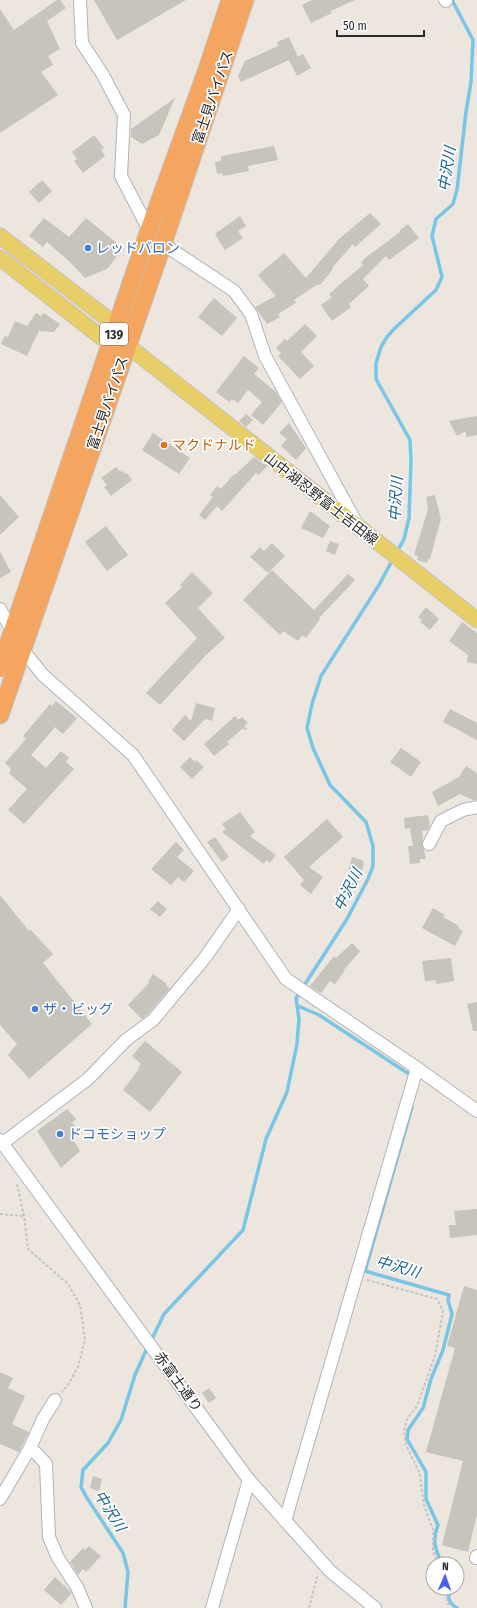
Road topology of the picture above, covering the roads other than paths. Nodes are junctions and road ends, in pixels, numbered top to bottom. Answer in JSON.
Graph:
{"nodes":[{"id":1,"x":80,"y":0,"type":"edge"},
{"id":2,"x":230,"y":0,"type":"edge"},
{"id":3,"x":245,"y":0,"type":"edge"},
{"id":4,"x":149,"y":230,"type":"junction"},
{"id":5,"x":0,"y":236,"type":"edge"},
{"id":6,"x":163,"y":244,"type":"junction"},
{"id":7,"x":0,"y":258,"type":"edge"},
{"id":8,"x":117,"y":326,"type":"junction"},
{"id":9,"x":110,"y":344,"type":"junction"},
{"id":10,"x":128,"y":346,"type":"junction"},
{"id":11,"x":364,"y":533,"type":"junction"},
{"id":12,"x":0,"y":609,"type":"edge"},
{"id":13,"x":477,"y":620,"type":"edge"},
{"id":14,"x":13,"y":632,"type":"junction"},
{"id":15,"x":22,"y":649,"type":"junction"},
{"id":16,"x":0,"y":668,"type":"edge"},
{"id":17,"x":0,"y":715,"type":"edge"},
{"id":18,"x":477,"y":807,"type":"edge"},
{"id":19,"x":429,"y":844,"type":"dead end"},
{"id":20,"x":239,"y":909,"type":"junction"},
{"id":21,"x":417,"y":1068,"type":"junction"},
{"id":22,"x":477,"y":1110,"type":"edge"},
{"id":23,"x":1,"y":1141,"type":"edge"},
{"id":24,"x":55,"y":1400,"type":"road end"},
{"id":25,"x":30,"y":1448,"type":"junction"},
{"id":26,"x":249,"y":1480,"type":"junction"},
{"id":27,"x":0,"y":1499,"type":"edge"},
{"id":28,"x":285,"y":1521,"type":"junction"},
{"id":29,"x":86,"y":1608,"type":"edge"},
{"id":30,"x":212,"y":1608,"type":"edge"},
{"id":31,"x":375,"y":1608,"type":"edge"}],
"edges":[{"from":1,"to":4,"type":"street"},
{"from":2,"to":4,"type":"highway","name":"富士見バイパス","number":"139"},
{"from":3,"to":6,"type":"highway","name":"富士見バイパス","number":"139"},
{"from":4,"to":8,"type":"highway","name":"富士見バイパス","number":"139"},
{"from":5,"to":8,"type":"main road","name":"山中湖忍野富士吉田線"},
{"from":6,"to":10,"type":"highway","name":"富士見バイパス","number":"139"},
{"from":6,"to":11,"type":"street"},
{"from":7,"to":9,"type":"main road"},
{"from":8,"to":9,"type":"highway","name":"富士見バイパス","number":"139"},
{"from":8,"to":10,"type":"main road","name":"山中湖忍野富士吉田線"},
{"from":9,"to":10,"type":"main road"},
{"from":9,"to":14,"type":"highway","name":"富士見バイパス","number":"139"},
{"from":10,"to":11,"type":"main road","name":"山中湖忍野富士吉田線"},
{"from":10,"to":15,"type":"highway","name":"富士見バイパス","number":"139"},
{"from":11,"to":13,"type":"main road","name":"山中湖忍野富士吉田線"},
{"from":12,"to":14,"type":"street"},
{"from":14,"to":15,"type":"street"},
{"from":14,"to":16,"type":"highway","name":"富士見バイパス","number":"139"},
{"from":15,"to":17,"type":"highway","name":"富士見バイパス","number":"139"},
{"from":15,"to":20,"type":"street"},
{"from":18,"to":19,"type":"street"},
{"from":20,"to":21,"type":"street"},
{"from":20,"to":23,"type":"street"},
{"from":21,"to":22,"type":"street"},
{"from":21,"to":28,"type":"street"},
{"from":23,"to":26,"type":"street","name":"赤富士通り"},
{"from":24,"to":25,"type":"street"},
{"from":25,"to":27,"type":"street"},
{"from":25,"to":29,"type":"street"},
{"from":26,"to":28,"type":"street","name":"赤富士通り"},
{"from":26,"to":30,"type":"street"},
{"from":28,"to":31,"type":"street","name":"赤富士通り"}]}
